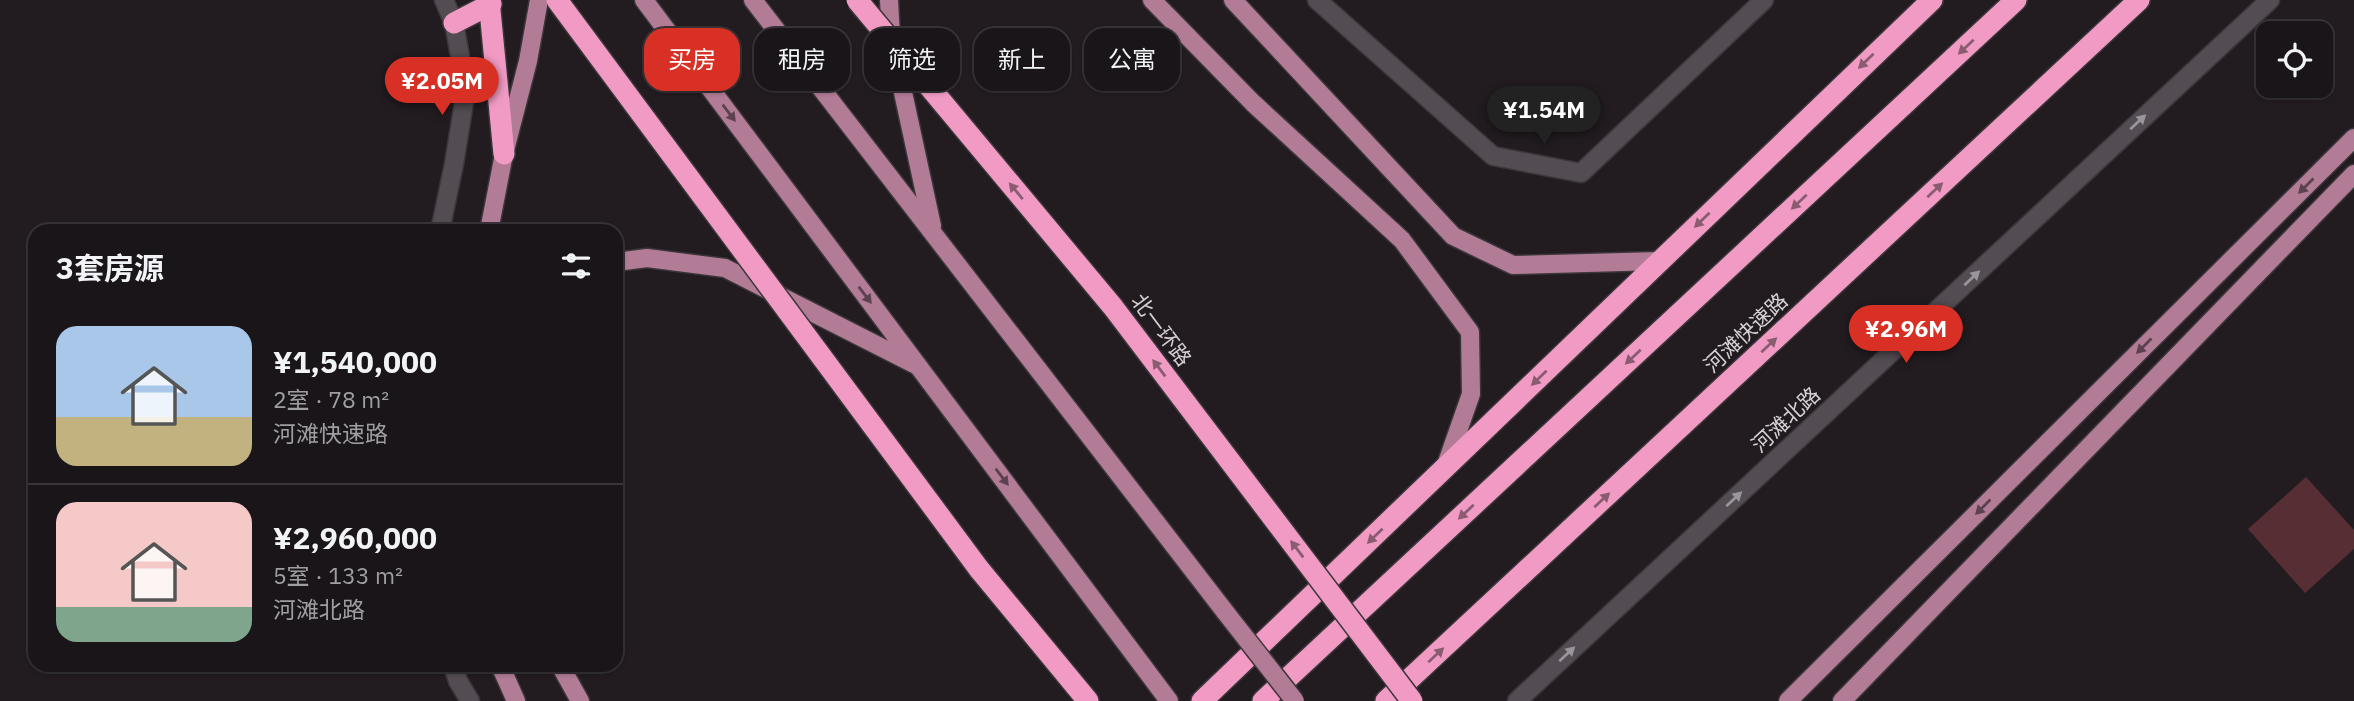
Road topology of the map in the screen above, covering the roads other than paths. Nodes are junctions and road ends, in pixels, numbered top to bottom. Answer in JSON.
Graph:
{"nodes":[{"id":1,"x":444,"y":0,"type":"edge"},
{"id":2,"x":539,"y":0,"type":"edge"},
{"id":3,"x":557,"y":0,"type":"edge"},
{"id":4,"x":644,"y":0,"type":"edge"},
{"id":5,"x":753,"y":0,"type":"edge"},
{"id":6,"x":857,"y":0,"type":"edge"},
{"id":7,"x":889,"y":0,"type":"edge"},
{"id":8,"x":1152,"y":0,"type":"edge"},
{"id":9,"x":1233,"y":0,"type":"edge"},
{"id":10,"x":1317,"y":0,"type":"edge"},
{"id":11,"x":1764,"y":0,"type":"edge"},
{"id":12,"x":2016,"y":0,"type":"edge"},
{"id":13,"x":2139,"y":0,"type":"edge"},
{"id":14,"x":2270,"y":0,"type":"edge"},
{"id":15,"x":490,"y":2,"type":"edge"},
{"id":16,"x":1925,"y":5,"type":"edge"},
{"id":17,"x":454,"y":23,"type":"junction"},
{"id":18,"x":2354,"y":138,"type":"edge"},
{"id":19,"x":503,"y":154,"type":"junction"},
{"id":20,"x":2354,"y":174,"type":"edge"},
{"id":21,"x":441,"y":224,"type":"edge"},
{"id":22,"x":490,"y":224,"type":"edge"},
{"id":23,"x":933,"y":233,"type":"junction"},
{"id":24,"x":623,"y":261,"type":"edge"},
{"id":25,"x":1660,"y":261,"type":"junction"},
{"id":26,"x":918,"y":366,"type":"junction"},
{"id":27,"x":1445,"y":469,"type":"junction"},
{"id":28,"x":455,"y":672,"type":"edge"},
{"id":29,"x":502,"y":672,"type":"edge"},
{"id":30,"x":564,"y":672,"type":"edge"},
{"id":31,"x":470,"y":701,"type":"edge"},
{"id":32,"x":516,"y":701,"type":"edge"},
{"id":33,"x":579,"y":701,"type":"edge"},
{"id":34,"x":1088,"y":701,"type":"edge"},
{"id":35,"x":1169,"y":701,"type":"edge"},
{"id":36,"x":1202,"y":701,"type":"edge"},
{"id":37,"x":1263,"y":701,"type":"edge"},
{"id":38,"x":1295,"y":701,"type":"edge"},
{"id":39,"x":1386,"y":701,"type":"edge"},
{"id":40,"x":1412,"y":701,"type":"edge"},
{"id":41,"x":1517,"y":701,"type":"edge"},
{"id":42,"x":1788,"y":701,"type":"edge"},
{"id":43,"x":1842,"y":701,"type":"edge"}],
"edges":[{"from":1,"to":17,"type":"street"},
{"from":2,"to":19,"type":"main road"},
{"from":3,"to":34,"type":"highway","bridge":true},
{"from":4,"to":26,"type":"main road","one_way":true},
{"from":5,"to":23,"type":"main road"},
{"from":40,"to":6,"type":"highway","name":"北一环路","one_way":true,"bridge":true},
{"from":7,"to":23,"type":"main road"},
{"from":8,"to":27,"type":"main road"},
{"from":9,"to":25,"type":"main road"},
{"from":10,"to":11,"type":"street"},
{"from":12,"to":37,"type":"highway","one_way":true},
{"from":39,"to":13,"type":"highway","name":"河滩快速路","one_way":true},
{"from":41,"to":14,"type":"street","name":"河滩北路","one_way":true},
{"from":15,"to":17,"type":"highway"},
{"from":15,"to":19,"type":"highway"},
{"from":16,"to":25,"type":"highway","one_way":true},
{"from":17,"to":21,"type":"street"},
{"from":18,"to":42,"type":"main road","one_way":true},
{"from":19,"to":22,"type":"main road"},
{"from":20,"to":43,"type":"main road"},
{"from":23,"to":38,"type":"main road","bridge":true},
{"from":24,"to":26,"type":"main road"},
{"from":25,"to":27,"type":"highway","one_way":true},
{"from":26,"to":35,"type":"main road","one_way":true},
{"from":27,"to":36,"type":"highway","one_way":true},
{"from":28,"to":31,"type":"street"},
{"from":29,"to":32,"type":"main road"},
{"from":30,"to":33,"type":"main road"}]}
